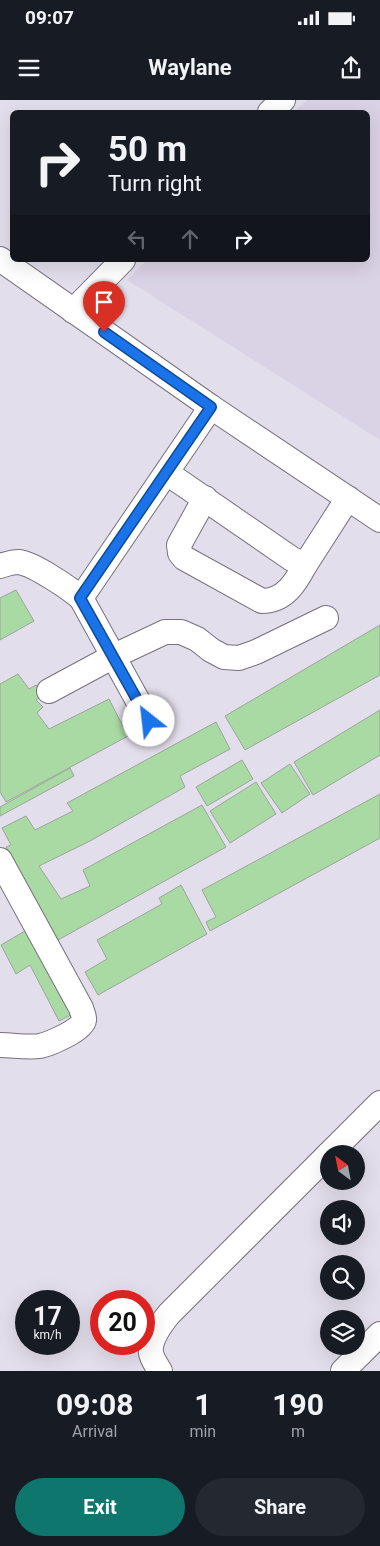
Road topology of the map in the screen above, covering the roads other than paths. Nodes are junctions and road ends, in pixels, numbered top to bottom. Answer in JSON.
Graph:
{"nodes":[{"id":1,"x":282,"y":100,"type":"edge"},
{"id":2,"x":272,"y":110,"type":"edge"},
{"id":3,"x":0,"y":259,"type":"edge"},
{"id":4,"x":122,"y":262,"type":"edge"},
{"id":5,"x":73,"y":311,"type":"junction"},
{"id":6,"x":211,"y":407,"type":"junction"},
{"id":7,"x":167,"y":473,"type":"junction"},
{"id":8,"x":205,"y":498,"type":"junction"},
{"id":9,"x":348,"y":498,"type":"junction"},
{"id":10,"x":380,"y":520,"type":"edge"},
{"id":11,"x":306,"y":564,"type":"junction"},
{"id":12,"x":0,"y":566,"type":"edge"},
{"id":13,"x":80,"y":598,"type":"junction"},
{"id":14,"x":326,"y":618,"type":"dead end"},
{"id":15,"x":114,"y":656,"type":"junction"},
{"id":16,"x":49,"y":691,"type":"dead end"},
{"id":17,"x":149,"y":721,"type":"dead end"},
{"id":18,"x":0,"y":860,"type":"edge"},
{"id":19,"x":0,"y":1045,"type":"edge"},
{"id":20,"x":380,"y":1103,"type":"edge"},
{"id":21,"x":338,"y":1145,"type":"edge"},
{"id":22,"x":320,"y":1163,"type":"edge"},
{"id":23,"x":380,"y":1334,"type":"edge"},
{"id":24,"x":160,"y":1371,"type":"edge"},
{"id":25,"x":343,"y":1371,"type":"edge"}],
"edges":[{"from":1,"to":2,"type":"street"},
{"from":3,"to":5,"type":"street"},
{"from":4,"to":5,"type":"street"},
{"from":5,"to":6,"type":"street"},
{"from":6,"to":7,"type":"street"},
{"from":6,"to":9,"type":"street"},
{"from":7,"to":8,"type":"street"},
{"from":7,"to":13,"type":"street"},
{"from":8,"to":11,"type":"street"},
{"from":8,"to":11,"type":"street"},
{"from":9,"to":10,"type":"street"},
{"from":9,"to":11,"type":"street"},
{"from":12,"to":13,"type":"street"},
{"from":13,"to":15,"type":"street"},
{"from":14,"to":15,"type":"street"},
{"from":15,"to":16,"type":"street"},
{"from":15,"to":17,"type":"street"},
{"from":18,"to":19,"type":"street"},
{"from":20,"to":21,"type":"street"},
{"from":22,"to":24,"type":"street"},
{"from":23,"to":25,"type":"street"}]}
